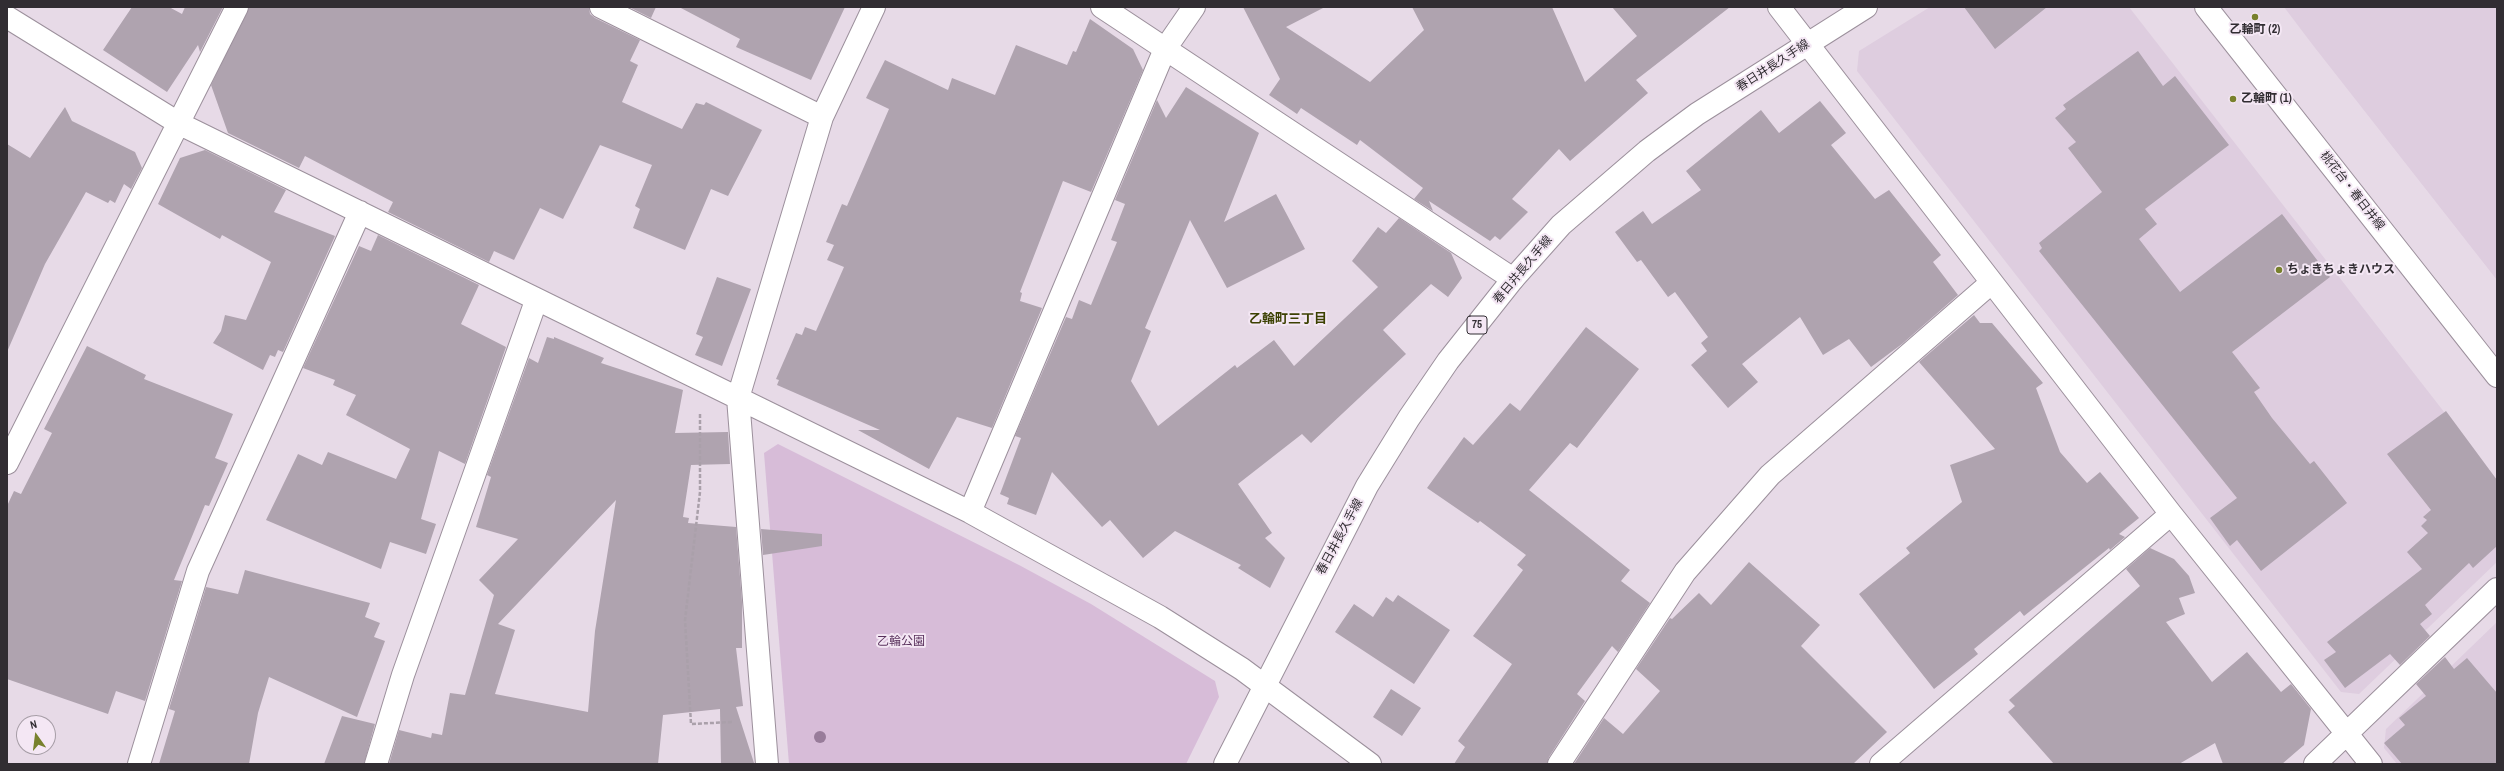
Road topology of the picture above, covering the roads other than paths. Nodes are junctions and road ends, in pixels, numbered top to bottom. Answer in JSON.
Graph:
{"nodes":[{"id":1,"x":236,"y":7,"type":"edge"},
{"id":2,"x":601,"y":7,"type":"edge"},
{"id":3,"x":874,"y":7,"type":"edge"},
{"id":4,"x":1102,"y":7,"type":"edge"},
{"id":5,"x":1194,"y":7,"type":"edge"},
{"id":6,"x":1779,"y":7,"type":"edge"},
{"id":7,"x":1866,"y":7,"type":"edge"},
{"id":8,"x":2206,"y":7,"type":"edge"},
{"id":9,"x":7,"y":18,"type":"edge"},
{"id":10,"x":1808,"y":44,"type":"junction"},
{"id":11,"x":1166,"y":49,"type":"junction"},
{"id":12,"x":822,"y":117,"type":"junction"},
{"id":13,"x":180,"y":124,"type":"junction"},
{"id":14,"x":360,"y":212,"type":"junction"},
{"id":15,"x":1513,"y":279,"type":"junction"},
{"id":16,"x":1991,"y":284,"type":"junction"},
{"id":17,"x":536,"y":301,"type":"junction"},
{"id":18,"x":2497,"y":376,"type":"edge"},
{"id":19,"x":738,"y":398,"type":"junction"},
{"id":20,"x":7,"y":464,"type":"edge"},
{"id":21,"x":970,"y":512,"type":"junction"},
{"id":22,"x":2171,"y":514,"type":"junction"},
{"id":23,"x":2497,"y":589,"type":"edge"},
{"id":24,"x":1264,"y":686,"type":"junction"},
{"id":25,"x":2346,"y":733,"type":"junction"},
{"id":26,"x":139,"y":764,"type":"edge"},
{"id":27,"x":376,"y":764,"type":"edge"},
{"id":28,"x":767,"y":764,"type":"edge"},
{"id":29,"x":1225,"y":764,"type":"edge"},
{"id":30,"x":1370,"y":764,"type":"edge"},
{"id":31,"x":1559,"y":764,"type":"edge"},
{"id":32,"x":1881,"y":764,"type":"edge"},
{"id":33,"x":2315,"y":764,"type":"edge"},
{"id":34,"x":2371,"y":764,"type":"edge"}],
"edges":[{"from":1,"to":13,"type":"street"},
{"from":2,"to":12,"type":"street"},
{"from":3,"to":12,"type":"street"},
{"from":4,"to":11,"type":"street"},
{"from":5,"to":11,"type":"street"},
{"from":6,"to":10,"type":"street"},
{"from":7,"to":10,"type":"street","name":"春日井長久手線","number":"75"},
{"from":8,"to":18,"type":"street","name":"桃花台・春日井線"},
{"from":9,"to":13,"type":"street"},
{"from":10,"to":15,"type":"street","name":"春日井長久手線","number":"75"},
{"from":10,"to":16,"type":"street"},
{"from":11,"to":15,"type":"street"},
{"from":11,"to":21,"type":"street"},
{"from":12,"to":19,"type":"street"},
{"from":13,"to":14,"type":"street"},
{"from":13,"to":20,"type":"street"},
{"from":14,"to":17,"type":"street"},
{"from":14,"to":26,"type":"street"},
{"from":15,"to":24,"type":"street","name":"春日井長久手線","number":"75"},
{"from":16,"to":22,"type":"street"},
{"from":16,"to":31,"type":"street"},
{"from":17,"to":19,"type":"street"},
{"from":17,"to":27,"type":"street"},
{"from":19,"to":21,"type":"street"},
{"from":19,"to":28,"type":"street"},
{"from":21,"to":24,"type":"street"},
{"from":22,"to":25,"type":"street"},
{"from":22,"to":32,"type":"street"},
{"from":23,"to":25,"type":"street"},
{"from":24,"to":29,"type":"street","name":"春日井長久手線","number":"75"},
{"from":24,"to":30,"type":"street"},
{"from":25,"to":33,"type":"street"},
{"from":25,"to":34,"type":"street"}]}
